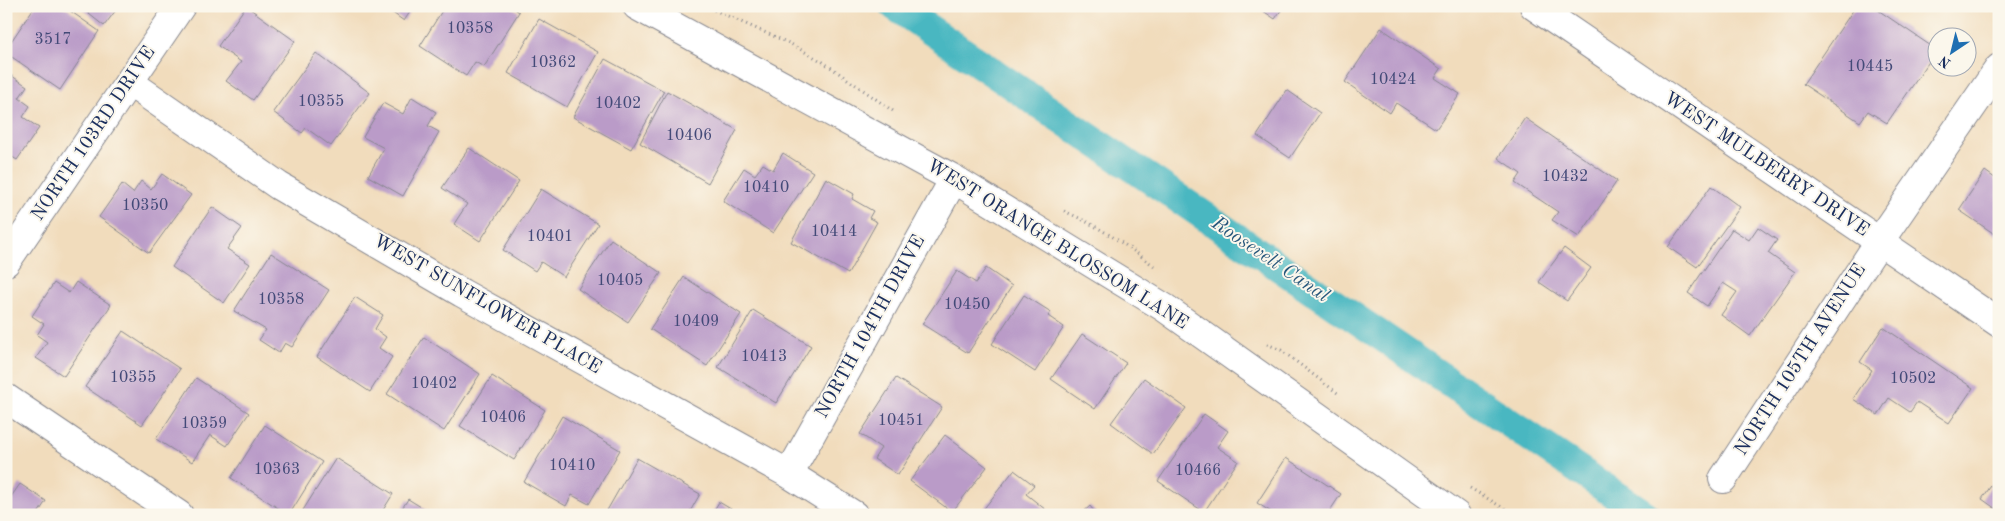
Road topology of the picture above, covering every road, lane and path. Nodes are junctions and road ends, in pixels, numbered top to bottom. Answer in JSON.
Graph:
{"nodes":[{"id":1,"x":181,"y":6,"type":"edge"},
{"id":2,"x":637,"y":6,"type":"edge"},
{"id":3,"x":1534,"y":6,"type":"edge"},
{"id":4,"x":1999,"y":68,"type":"edge"},
{"id":5,"x":129,"y":82,"type":"junction"},
{"id":6,"x":954,"y":179,"type":"junction"},
{"id":7,"x":1878,"y":242,"type":"junction"},
{"id":8,"x":6,"y":262,"type":"edge"},
{"id":9,"x":1999,"y":323,"type":"edge"},
{"id":10,"x":6,"y":398,"type":"edge"},
{"id":11,"x":789,"y":474,"type":"junction"},
{"id":12,"x":1723,"y":479,"type":"dead end"},
{"id":13,"x":1454,"y":514,"type":"edge"},
{"id":14,"x":179,"y":515,"type":"edge"},
{"id":15,"x":854,"y":515,"type":"edge"}],
"edges":[{"from":1,"to":5,"type":"street","name":"NORTH 103RD DRIVE"},
{"from":2,"to":6,"type":"street","name":"WEST ORANGE BLOSSOM LANE"},
{"from":3,"to":7,"type":"street","name":"WEST MULBERRY DRIVE"},
{"from":4,"to":7,"type":"street","name":"NORTH 105TH AVENUE"},
{"from":5,"to":8,"type":"street","name":"NORTH 103RD DRIVE"},
{"from":5,"to":11,"type":"street","name":"WEST SUNFLOWER PLACE"},
{"from":6,"to":11,"type":"street","name":"NORTH 104TH DRIVE"},
{"from":6,"to":13,"type":"street","name":"WEST ORANGE BLOSSOM LANE"},
{"from":7,"to":9,"type":"street","name":"WEST MULBERRY DRIVE"},
{"from":7,"to":12,"type":"street","name":"NORTH 105TH AVENUE"},
{"from":10,"to":14,"type":"street"},
{"from":11,"to":15,"type":"street","name":"WEST SUNFLOWER PLACE"}]}
